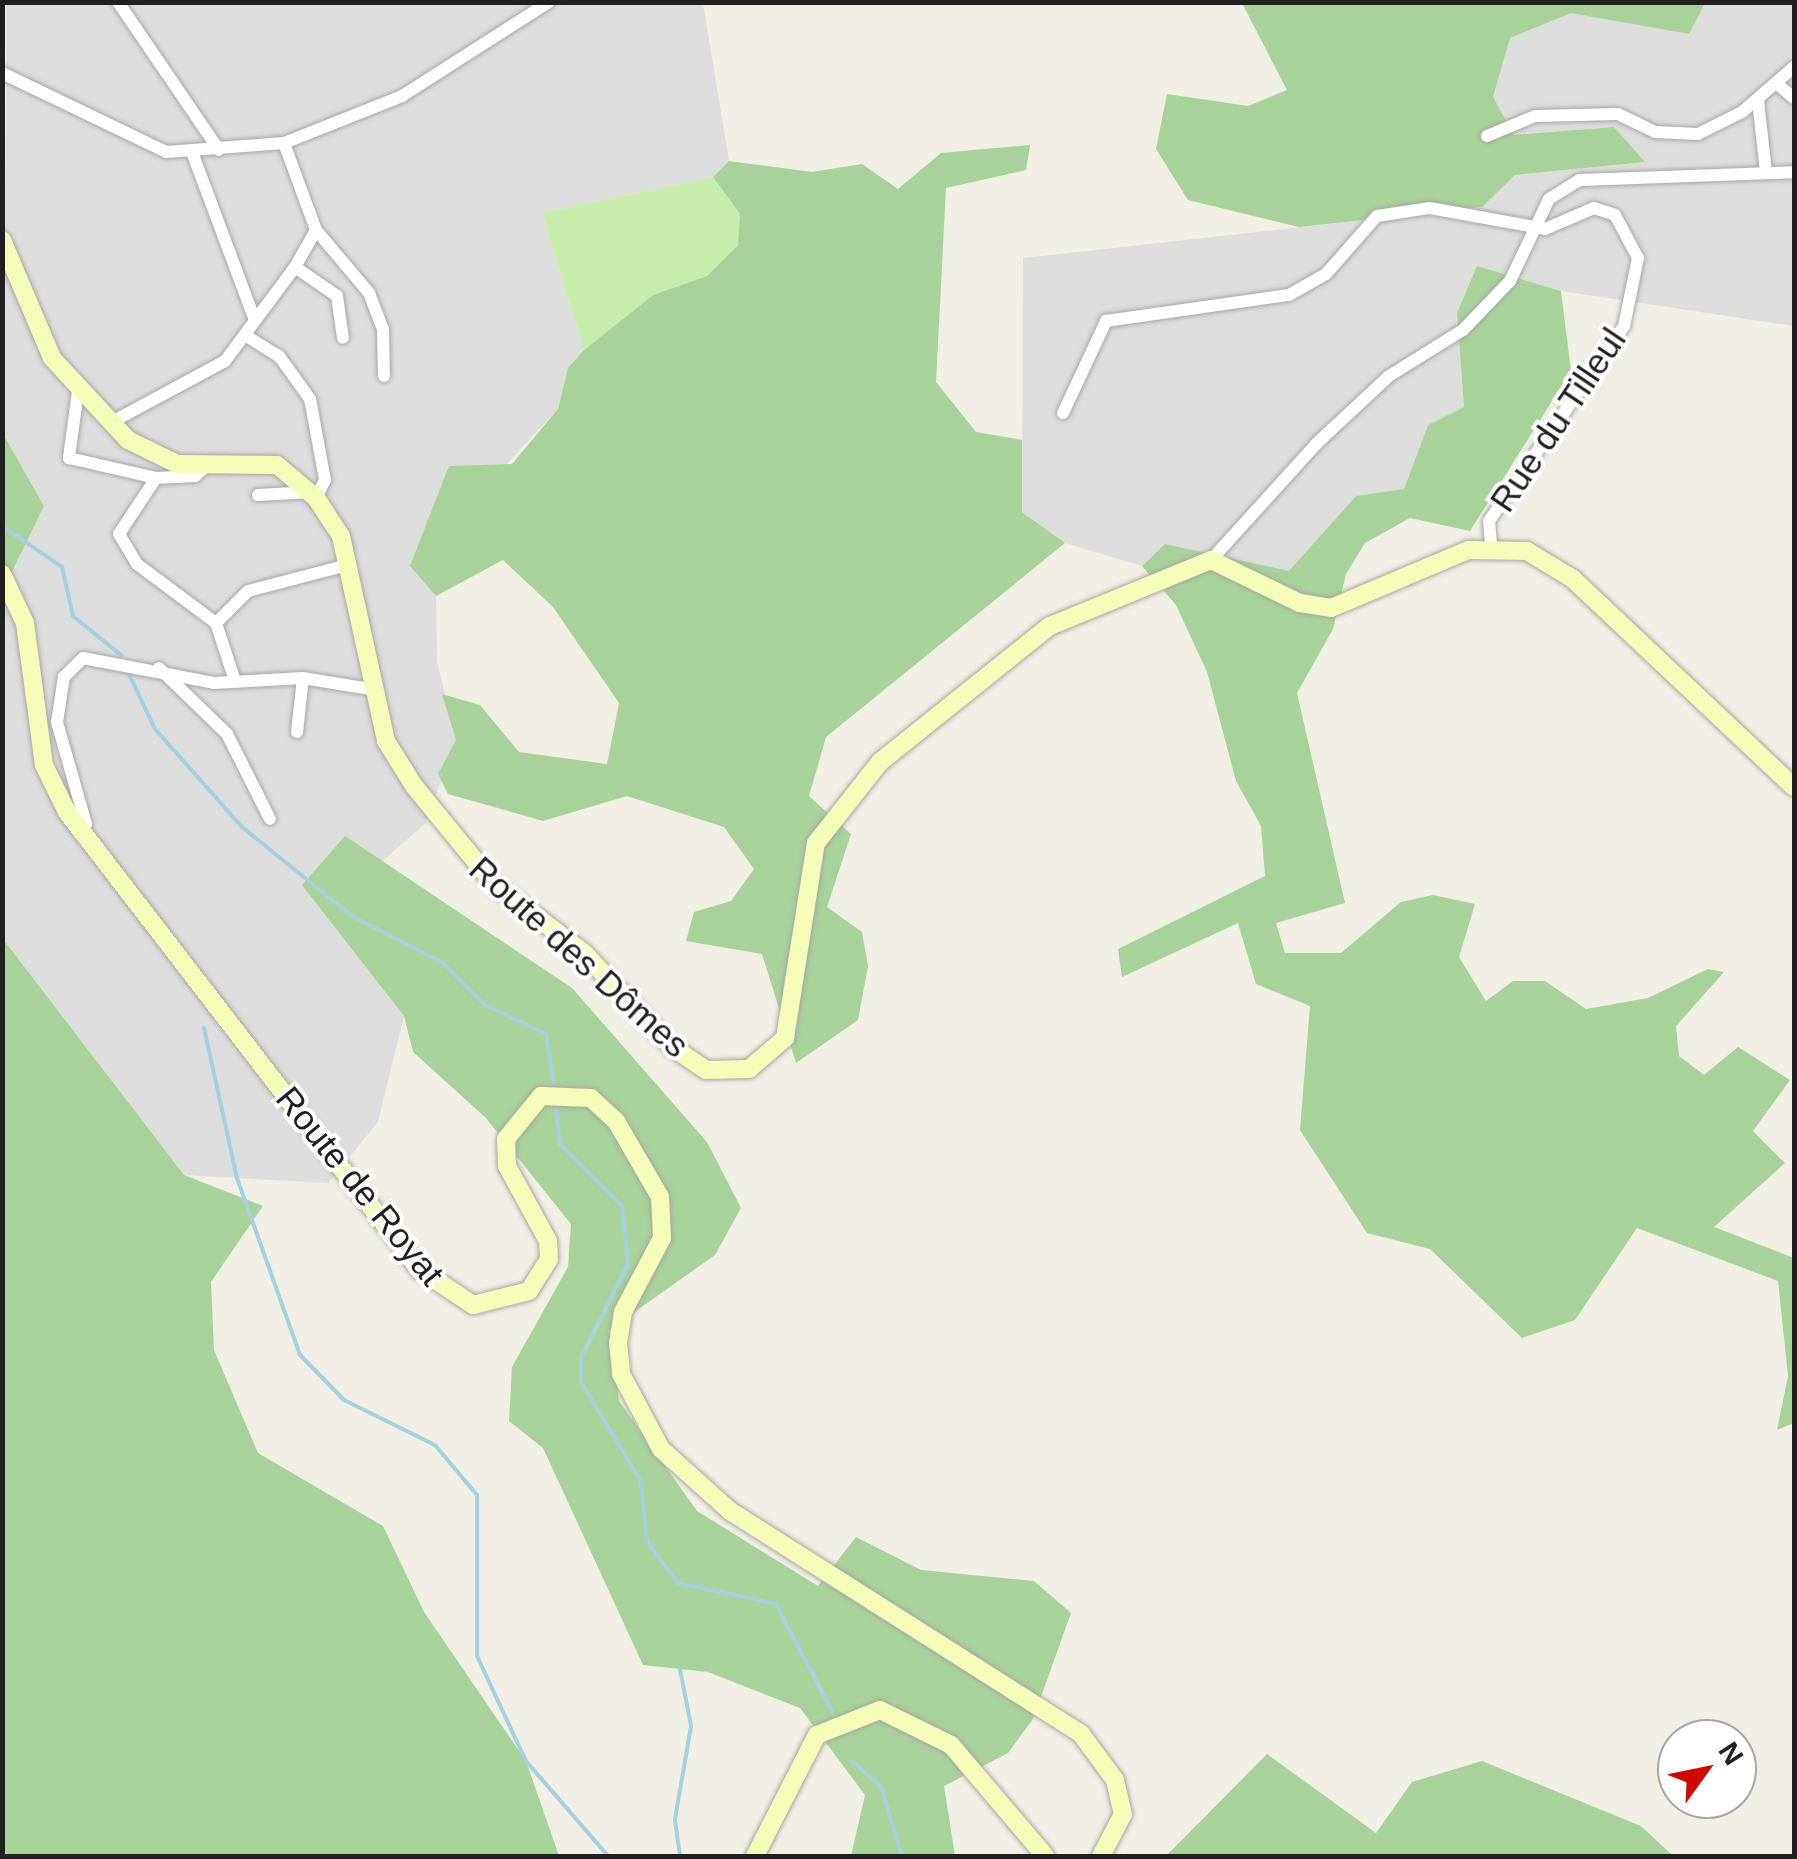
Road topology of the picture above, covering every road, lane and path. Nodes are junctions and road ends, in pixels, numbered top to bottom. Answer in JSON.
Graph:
{"nodes":[{"id":1,"x":118,"y":2,"type":"edge"},
{"id":2,"x":549,"y":2,"type":"edge"},
{"id":3,"x":1794,"y":67,"type":"edge"},
{"id":4,"x":2,"y":73,"type":"edge"},
{"id":5,"x":1776,"y":83,"type":"junction"},
{"id":6,"x":1794,"y":98,"type":"edge"},
{"id":7,"x":1758,"y":100,"type":"junction"},
{"id":8,"x":1487,"y":136,"type":"dead end"},
{"id":9,"x":284,"y":143,"type":"junction"},
{"id":10,"x":219,"y":150,"type":"junction"},
{"id":11,"x":192,"y":152,"type":"junction"},
{"id":12,"x":1794,"y":172,"type":"edge"},
{"id":13,"x":1766,"y":173,"type":"junction"},
{"id":14,"x":1532,"y":225,"type":"junction"},
{"id":15,"x":316,"y":230,"type":"junction"},
{"id":16,"x":2,"y":240,"type":"edge"},
{"id":17,"x":294,"y":267,"type":"junction"},
{"id":18,"x":254,"y":318,"type":"junction"},
{"id":19,"x":248,"y":337,"type":"junction"},
{"id":20,"x":343,"y":338,"type":"dead end"},
{"id":21,"x":384,"y":376,"type":"dead end"},
{"id":22,"x":78,"y":392,"type":"junction"},
{"id":23,"x":1063,"y":413,"type":"dead end"},
{"id":24,"x":110,"y":423,"type":"junction"},
{"id":25,"x":208,"y":464,"type":"junction"},
{"id":26,"x":156,"y":478,"type":"junction"},
{"id":27,"x":258,"y":495,"type":"dead end"},
{"id":28,"x":313,"y":495,"type":"junction"},
{"id":29,"x":1491,"y":546,"type":"junction"},
{"id":30,"x":1211,"y":560,"type":"junction"},
{"id":31,"x":348,"y":565,"type":"junction"},
{"id":32,"x":2,"y":574,"type":"edge"},
{"id":33,"x":216,"y":622,"type":"junction"},
{"id":34,"x":159,"y":668,"type":"junction"},
{"id":35,"x":303,"y":678,"type":"junction"},
{"id":36,"x":236,"y":681,"type":"junction"},
{"id":37,"x":370,"y":690,"type":"junction"},
{"id":38,"x":297,"y":732,"type":"dead end"},
{"id":39,"x":1794,"y":787,"type":"edge"},
{"id":40,"x":270,"y":819,"type":"dead end"},
{"id":41,"x":80,"y":831,"type":"junction"},
{"id":42,"x":756,"y":1856,"type":"edge"},
{"id":43,"x":1045,"y":1856,"type":"edge"},
{"id":44,"x":1101,"y":1856,"type":"edge"}],
"edges":[{"from":1,"to":10,"type":"street"},
{"from":2,"to":9,"type":"street"},
{"from":3,"to":5,"type":"street"},
{"from":4,"to":11,"type":"street"},
{"from":5,"to":6,"type":"street"},
{"from":5,"to":7,"type":"street"},
{"from":7,"to":8,"type":"street"},
{"from":7,"to":13,"type":"street"},
{"from":9,"to":10,"type":"street"},
{"from":9,"to":15,"type":"street"},
{"from":10,"to":11,"type":"street"},
{"from":11,"to":18,"type":"street"},
{"from":12,"to":13,"type":"street"},
{"from":13,"to":14,"type":"street"},
{"from":14,"to":23,"type":"street","name":"Rue du Tilleul"},
{"from":14,"to":29,"type":"street","name":"Rue du Tilleul"},
{"from":14,"to":30,"type":"street"},
{"from":15,"to":17,"type":"street"},
{"from":15,"to":21,"type":"street"},
{"from":16,"to":22,"type":"main road"},
{"from":17,"to":18,"type":"street"},
{"from":17,"to":20,"type":"street"},
{"from":18,"to":19,"type":"street"},
{"from":19,"to":24,"type":"street"},
{"from":19,"to":28,"type":"street"},
{"from":22,"to":24,"type":"main road"},
{"from":22,"to":26,"type":"street"},
{"from":24,"to":25,"type":"main road"},
{"from":25,"to":26,"type":"street"},
{"from":25,"to":28,"type":"main road"},
{"from":26,"to":33,"type":"street"},
{"from":27,"to":28,"type":"street"},
{"from":28,"to":31,"type":"main road","name":"Route des Dômes"},
{"from":29,"to":30,"type":"main road"},
{"from":29,"to":39,"type":"main road"},
{"from":30,"to":37,"type":"main road","name":"Route des Dômes"},
{"from":31,"to":33,"type":"street"},
{"from":31,"to":37,"type":"main road","name":"Route des Dômes"},
{"from":32,"to":41,"type":"main road","name":"Route de Royat"},
{"from":33,"to":36,"type":"street"},
{"from":34,"to":36,"type":"street"},
{"from":34,"to":40,"type":"street"},
{"from":34,"to":41,"type":"street"},
{"from":35,"to":36,"type":"street"},
{"from":35,"to":37,"type":"street"},
{"from":35,"to":38,"type":"street"},
{"from":41,"to":44,"type":"main road","name":"Route de Royat"},
{"from":42,"to":43,"type":"main road"}]}
